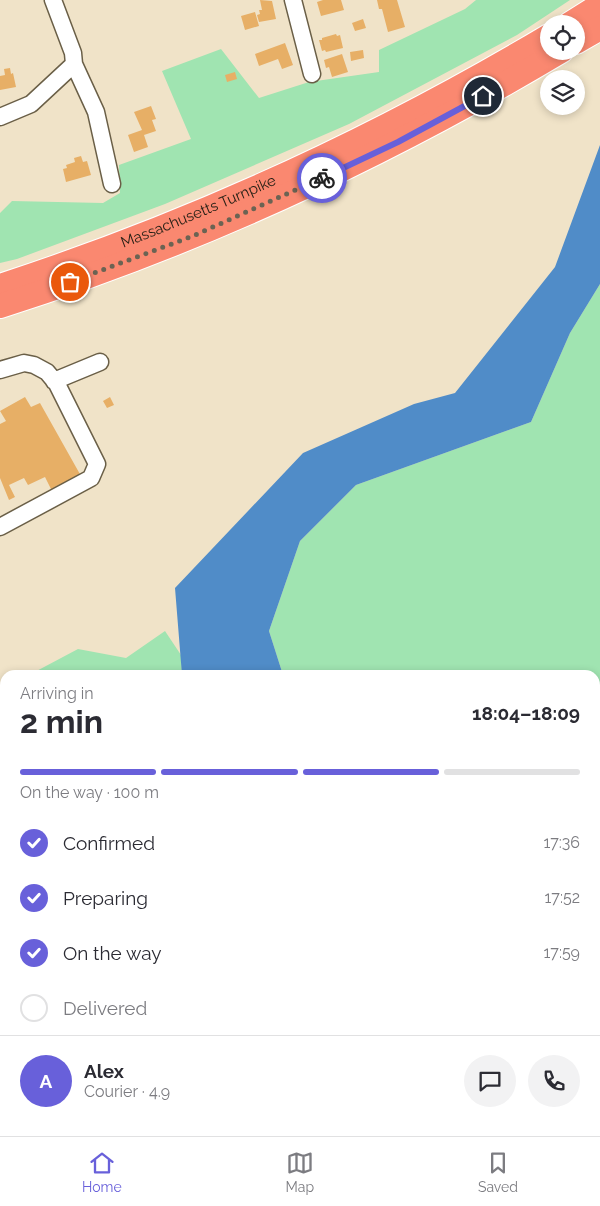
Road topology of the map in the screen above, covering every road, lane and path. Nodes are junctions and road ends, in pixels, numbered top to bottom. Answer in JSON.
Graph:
{"nodes":[{"id":1,"x":53,"y":0,"type":"edge"},
{"id":2,"x":293,"y":0,"type":"edge"},
{"id":3,"x":600,"y":5,"type":"edge"},
{"id":4,"x":584,"y":15,"type":"edge"},
{"id":5,"x":600,"y":28,"type":"edge"},
{"id":6,"x":585,"y":37,"type":"edge"},
{"id":7,"x":540,"y":41,"type":"edge"},
{"id":8,"x":546,"y":60,"type":"edge"},
{"id":9,"x":74,"y":64,"type":"junction"},
{"id":10,"x":312,"y":74,"type":"dead end"},
{"id":11,"x":0,"y":117,"type":"edge"},
{"id":12,"x":112,"y":184,"type":"dead end"},
{"id":13,"x":0,"y":286,"type":"edge"},
{"id":14,"x":0,"y":306,"type":"edge"},
{"id":15,"x":100,"y":362,"type":"dead end"},
{"id":16,"x":0,"y":370,"type":"edge"},
{"id":17,"x":54,"y":381,"type":"junction"},
{"id":18,"x":0,"y":527,"type":"edge"}],
"edges":[{"from":1,"to":9,"type":"street"},
{"from":2,"to":10,"type":"street"},
{"from":3,"to":4,"type":"highway"},
{"from":5,"to":6,"type":"highway"},
{"from":7,"to":13,"type":"highway","name":"Massachusetts Turnpike"},
{"from":8,"to":14,"type":"highway","name":"Massachusetts Turnpike"},
{"from":9,"to":11,"type":"street"},
{"from":9,"to":12,"type":"street"},
{"from":15,"to":17,"type":"street"},
{"from":16,"to":17,"type":"street"},
{"from":17,"to":18,"type":"street"}]}
